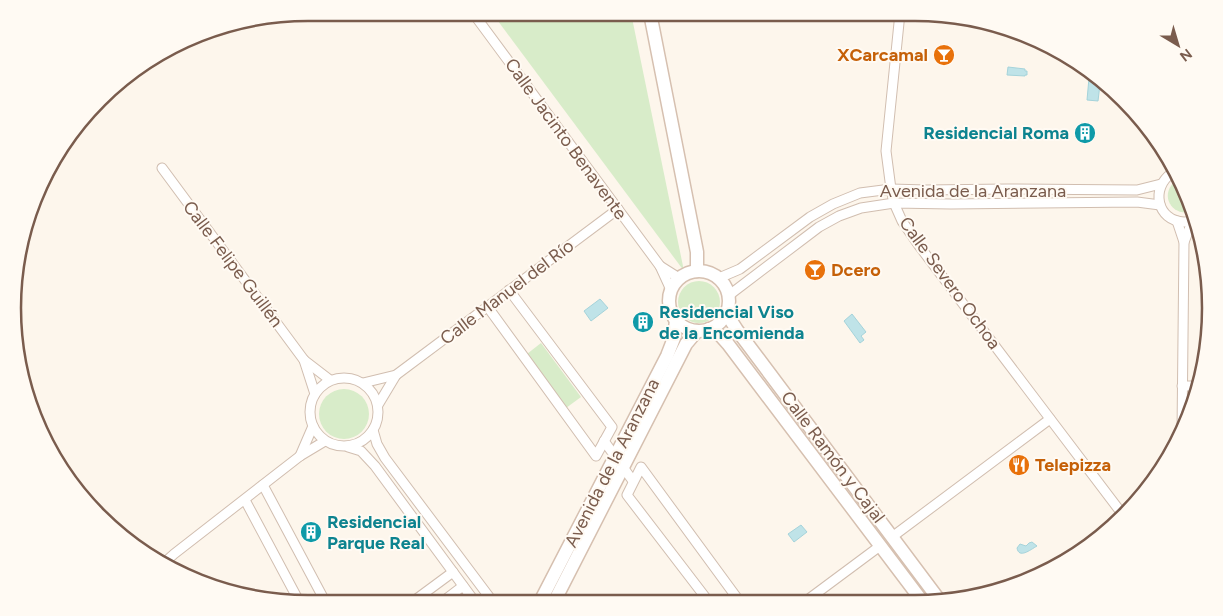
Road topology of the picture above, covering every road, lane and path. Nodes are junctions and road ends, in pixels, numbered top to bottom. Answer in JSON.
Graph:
{"nodes":[{"id":1,"x":479,"y":21,"type":"edge"},
{"id":2,"x":652,"y":21,"type":"edge"},
{"id":3,"x":899,"y":21,"type":"edge"},
{"id":4,"x":162,"y":168,"type":"dead end"},
{"id":5,"x":1169,"y":175,"type":"edge"},
{"id":6,"x":1161,"y":184,"type":"junction"},
{"id":7,"x":890,"y":189,"type":"junction"},
{"id":8,"x":894,"y":203,"type":"junction"},
{"id":9,"x":1160,"y":205,"type":"junction"},
{"id":10,"x":618,"y":209,"type":"junction"},
{"id":11,"x":1177,"y":221,"type":"junction"},
{"id":12,"x":1188,"y":221,"type":"edge"},
{"id":13,"x":1190,"y":228,"type":"edge"},
{"id":14,"x":1184,"y":242,"type":"junction"},
{"id":15,"x":660,"y":266,"type":"junction"},
{"id":16,"x":702,"y":272,"type":"junction"},
{"id":17,"x":679,"y":278,"type":"junction"},
{"id":18,"x":719,"y":278,"type":"junction"},
{"id":19,"x":509,"y":290,"type":"junction"},
{"id":20,"x":671,"y":290,"type":"junction"},
{"id":21,"x":728,"y":296,"type":"junction"},
{"id":22,"x":487,"y":306,"type":"junction"},
{"id":23,"x":726,"y":313,"type":"junction"},
{"id":24,"x":676,"y":320,"type":"junction"},
{"id":25,"x":703,"y":330,"type":"junction"},
{"id":26,"x":304,"y":360,"type":"junction"},
{"id":27,"x":396,"y":375,"type":"junction"},
{"id":28,"x":330,"y":380,"type":"junction"},
{"id":29,"x":363,"y":383,"type":"junction"},
{"id":30,"x":1182,"y":386,"type":"junction"},
{"id":31,"x":1191,"y":386,"type":"edge"},
{"id":32,"x":315,"y":394,"type":"junction"},
{"id":33,"x":378,"y":405,"type":"junction"},
{"id":34,"x":1182,"y":413,"type":"edge"},
{"id":35,"x":1050,"y":419,"type":"junction"},
{"id":36,"x":314,"y":426,"type":"junction"},
{"id":37,"x":373,"y":430,"type":"junction"},
{"id":38,"x":325,"y":441,"type":"junction"},
{"id":39,"x":604,"y":442,"type":"junction"},
{"id":40,"x":348,"y":446,"type":"junction"},
{"id":41,"x":300,"y":456,"type":"junction"},
{"id":42,"x":615,"y":456,"type":"junction"},
{"id":43,"x":624,"y":468,"type":"junction"},
{"id":44,"x":633,"y":481,"type":"junction"},
{"id":45,"x":263,"y":485,"type":"junction"},
{"id":46,"x":245,"y":500,"type":"junction"},
{"id":47,"x":1119,"y":510,"type":"edge"},
{"id":48,"x":892,"y":537,"type":"junction"},
{"id":49,"x":880,"y":546,"type":"junction"},
{"id":50,"x":169,"y":558,"type":"edge"},
{"id":51,"x":453,"y":572,"type":"junction"},
{"id":52,"x":463,"y":586,"type":"junction"},
{"id":53,"x":295,"y":594,"type":"edge"},
{"id":54,"x":935,"y":594,"type":"edge"},
{"id":55,"x":322,"y":595,"type":"edge"},
{"id":56,"x":420,"y":595,"type":"edge"},
{"id":57,"x":451,"y":595,"type":"edge"},
{"id":58,"x":470,"y":595,"type":"edge"},
{"id":59,"x":488,"y":595,"type":"edge"},
{"id":60,"x":544,"y":595,"type":"edge"},
{"id":61,"x":558,"y":595,"type":"edge"},
{"id":62,"x":703,"y":595,"type":"edge"},
{"id":63,"x":735,"y":595,"type":"edge"},
{"id":64,"x":814,"y":595,"type":"edge"},
{"id":65,"x":917,"y":595,"type":"edge"}],
"edges":[{"from":1,"to":10,"type":"street","name":"Calle Jacinto Benavente"},
{"from":2,"to":16,"type":"street"},
{"from":3,"to":7,"type":"street","name":"Calle Severo Ochoa"},
{"from":4,"to":26,"type":"street","name":"Calle Felipe Guillén"},
{"from":5,"to":6,"type":"street"},
{"from":6,"to":7,"type":"street","name":"Avenida de la Aranzana"},
{"from":6,"to":9,"type":"street"},
{"from":7,"to":8,"type":"street","name":"Calle Severo Ochoa"},
{"from":7,"to":18,"type":"street","name":"Avenida de la Aranzana"},
{"from":8,"to":9,"type":"street","name":"Avenida de la Aranzana"},
{"from":8,"to":21,"type":"street","name":"Avenida de la Aranzana"},
{"from":8,"to":35,"type":"street","name":"Calle Severo Ochoa"},
{"from":9,"to":11,"type":"street"},
{"from":10,"to":15,"type":"street","name":"Calle Jacinto Benavente"},
{"from":10,"to":19,"type":"street","name":"Calle Manuel del Río"},
{"from":11,"to":12,"type":"street"},
{"from":11,"to":14,"type":"street"},
{"from":13,"to":14,"type":"street"},
{"from":14,"to":30,"type":"street"},
{"from":15,"to":17,"type":"street","name":"Calle Jacinto Benavente"},
{"from":15,"to":20,"type":"street","name":"Calle Jacinto Benavente"},
{"from":16,"to":17,"type":"street"},
{"from":16,"to":18,"type":"street"},
{"from":17,"to":20,"type":"street"},
{"from":18,"to":21,"type":"street"},
{"from":19,"to":22,"type":"street","name":"Calle Manuel del Río"},
{"from":19,"to":39,"type":"street"},
{"from":20,"to":24,"type":"street"},
{"from":21,"to":23,"type":"street"},
{"from":22,"to":27,"type":"street","name":"Calle Manuel del Río"},
{"from":22,"to":39,"type":"street"},
{"from":23,"to":25,"type":"street"},
{"from":23,"to":48,"type":"street","name":"Calle Ramón y Cajal"},
{"from":24,"to":25,"type":"street"},
{"from":24,"to":42,"type":"street","name":"Avenida de la Aranzana"},
{"from":25,"to":43,"type":"street","name":"Avenida de la Aranzana"},
{"from":25,"to":49,"type":"street","name":"Calle Ramón y Cajal"},
{"from":26,"to":28,"type":"street","name":"Calle Felipe Guillén"},
{"from":26,"to":32,"type":"street","name":"Calle Felipe Guillén"},
{"from":27,"to":29,"type":"street","name":"Calle Manuel del Río"},
{"from":27,"to":33,"type":"street","name":"Calle Manuel del Río"},
{"from":28,"to":29,"type":"street"},
{"from":28,"to":32,"type":"street"},
{"from":29,"to":33,"type":"street"},
{"from":30,"to":31,"type":"street"},
{"from":30,"to":34,"type":"street"},
{"from":32,"to":36,"type":"street"},
{"from":33,"to":37,"type":"street"},
{"from":35,"to":47,"type":"street","name":"Calle Severo Ochoa"},
{"from":35,"to":48,"type":"street"},
{"from":36,"to":38,"type":"street"},
{"from":36,"to":41,"type":"street"},
{"from":37,"to":40,"type":"street"},
{"from":37,"to":59,"type":"street"},
{"from":38,"to":40,"type":"street"},
{"from":38,"to":41,"type":"street"},
{"from":39,"to":42,"type":"street"},
{"from":40,"to":51,"type":"street"},
{"from":41,"to":45,"type":"street"},
{"from":42,"to":43,"type":"street"},
{"from":42,"to":60,"type":"street","name":"Avenida de la Aranzana"},
{"from":43,"to":44,"type":"street"},
{"from":43,"to":61,"type":"street","name":"Avenida de la Aranzana"},
{"from":44,"to":62,"type":"street"},
{"from":44,"to":63,"type":"street"},
{"from":45,"to":46,"type":"street"},
{"from":45,"to":55,"type":"street"},
{"from":46,"to":50,"type":"street"},
{"from":46,"to":53,"type":"street"},
{"from":48,"to":54,"type":"street","name":"Calle Ramón y Cajal"},
{"from":49,"to":64,"type":"street"},
{"from":49,"to":65,"type":"street","name":"Calle Ramón y Cajal"},
{"from":51,"to":52,"type":"street"},
{"from":51,"to":56,"type":"street"},
{"from":52,"to":57,"type":"street"},
{"from":52,"to":58,"type":"street"}]}
